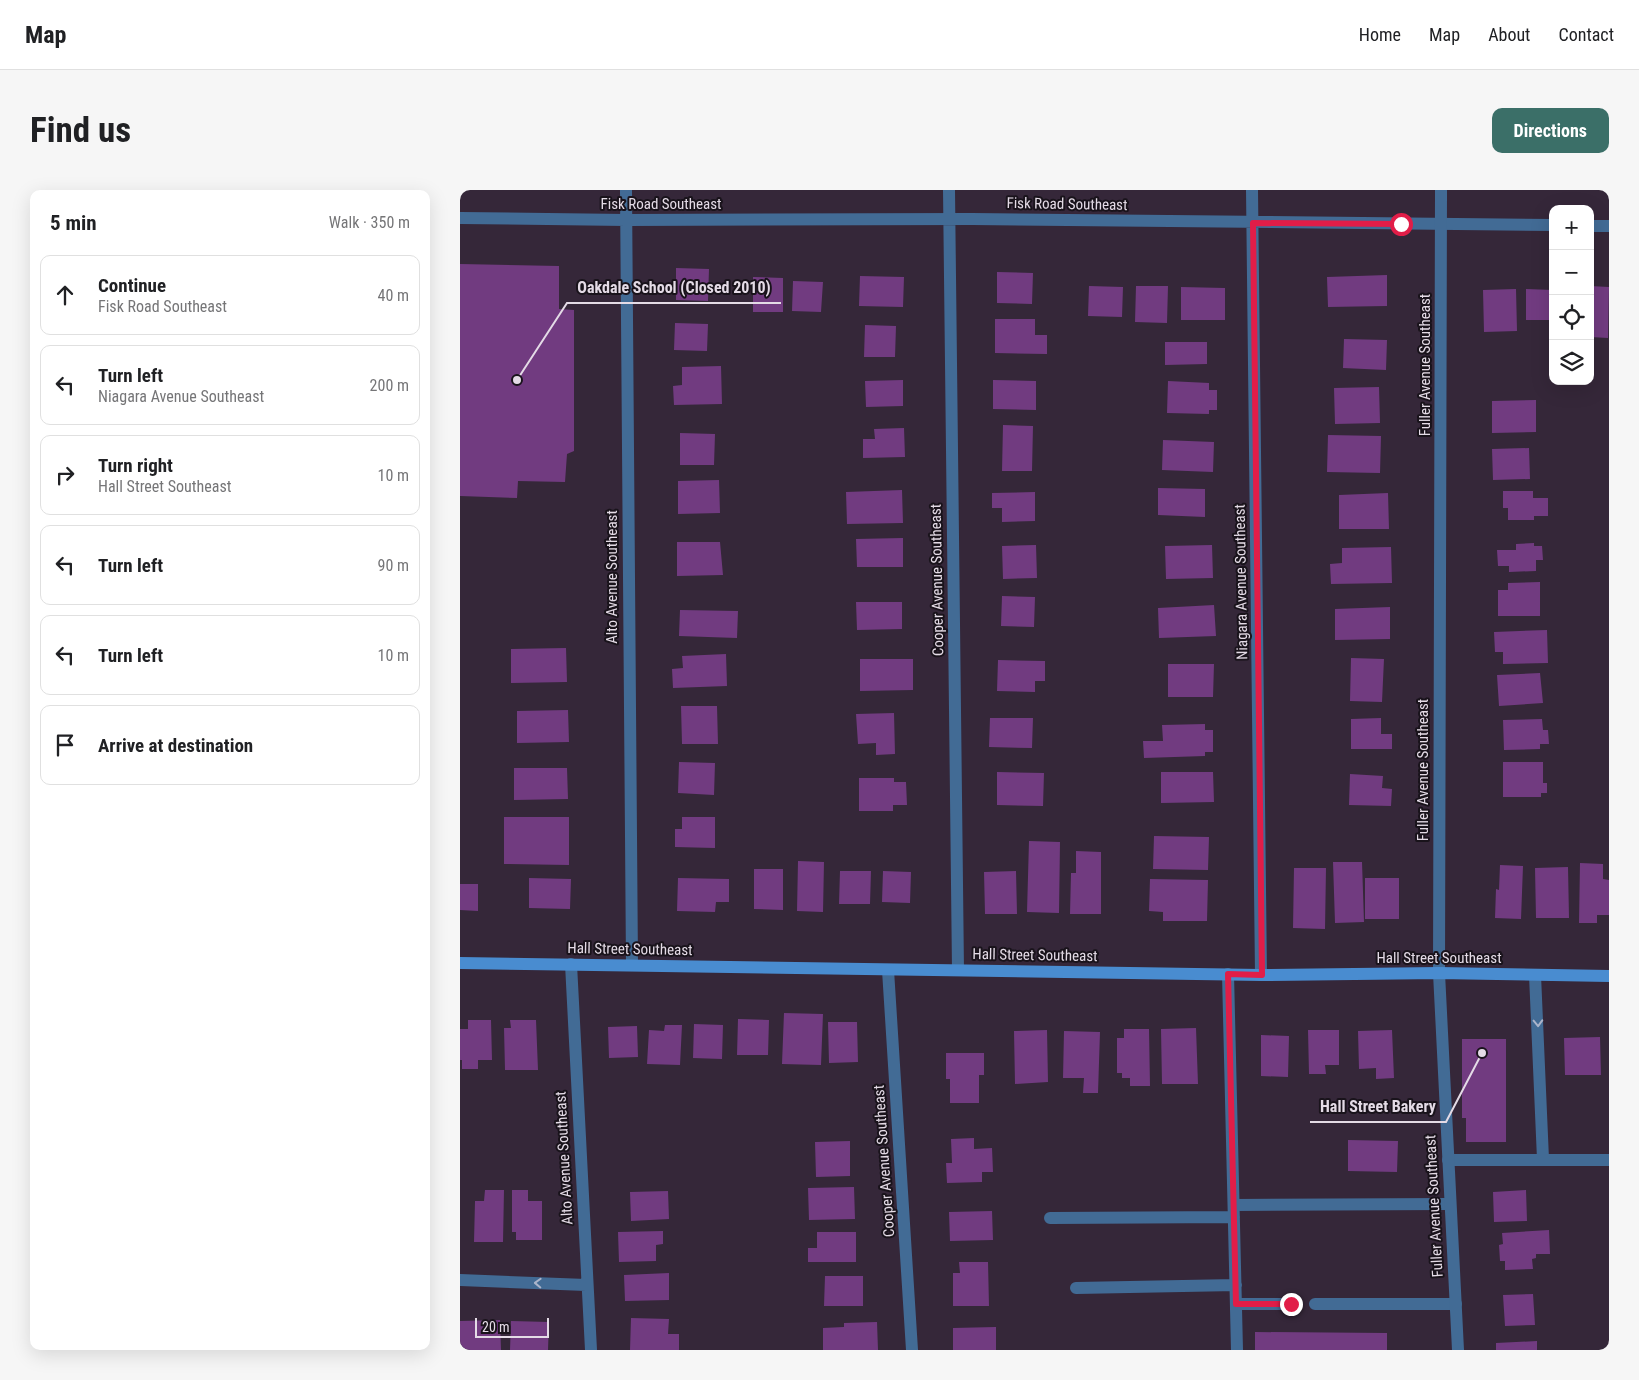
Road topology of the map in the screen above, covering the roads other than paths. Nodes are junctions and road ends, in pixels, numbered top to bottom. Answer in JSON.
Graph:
{"nodes":[{"id":1,"x":626,"y":190,"type":"edge"},
{"id":2,"x":949,"y":190,"type":"edge"},
{"id":3,"x":1252,"y":190,"type":"edge"},
{"id":4,"x":1441,"y":190,"type":"edge"},
{"id":5,"x":460,"y":218,"type":"edge"},
{"id":6,"x":949,"y":219,"type":"junction"},
{"id":7,"x":626,"y":220,"type":"junction"},
{"id":8,"x":1253,"y":223,"type":"junction"},
{"id":9,"x":1441,"y":225,"type":"junction"},
{"id":10,"x":1549,"y":225,"type":"edge"},
{"id":11,"x":1594,"y":226,"type":"edge"},
{"id":12,"x":1609,"y":226,"type":"edge"},
{"id":13,"x":460,"y":963,"type":"edge"},
{"id":14,"x":571,"y":964,"type":"junction"},
{"id":15,"x":632,"y":965,"type":"junction"},
{"id":16,"x":888,"y":970,"type":"junction"},
{"id":17,"x":958,"y":970,"type":"junction"},
{"id":18,"x":1439,"y":973,"type":"junction"},
{"id":19,"x":1228,"y":974,"type":"junction"},
{"id":20,"x":1262,"y":975,"type":"junction"},
{"id":21,"x":1535,"y":975,"type":"junction"},
{"id":22,"x":1609,"y":976,"type":"edge"},
{"id":23,"x":1448,"y":1160,"type":"junction"},
{"id":24,"x":1543,"y":1160,"type":"junction"},
{"id":25,"x":1609,"y":1160,"type":"edge"},
{"id":26,"x":1450,"y":1204,"type":"junction"},
{"id":27,"x":1234,"y":1211,"type":"junction"},
{"id":28,"x":1050,"y":1218,"type":"dead end"},
{"id":29,"x":460,"y":1280,"type":"edge"},
{"id":30,"x":586,"y":1285,"type":"junction"},
{"id":31,"x":1236,"y":1285,"type":"junction"},
{"id":32,"x":1076,"y":1288,"type":"dead end"},
{"id":33,"x":1236,"y":1304,"type":"junction"},
{"id":34,"x":1291,"y":1304,"type":"dead end"},
{"id":35,"x":1315,"y":1304,"type":"dead end"},
{"id":36,"x":1456,"y":1304,"type":"junction"},
{"id":37,"x":591,"y":1350,"type":"edge"},
{"id":38,"x":912,"y":1350,"type":"edge"},
{"id":39,"x":1237,"y":1350,"type":"edge"},
{"id":40,"x":1458,"y":1350,"type":"edge"}],
"edges":[{"from":1,"to":7,"type":"street","name":"Alto Avenue Southeast"},
{"from":2,"to":6,"type":"street","name":"Cooper Avenue Southeast"},
{"from":3,"to":8,"type":"street","name":"Niagara Avenue Southeast"},
{"from":4,"to":9,"type":"street","name":"Fuller Avenue Southeast"},
{"from":5,"to":7,"type":"street","name":"Fisk Road Southeast"},
{"from":6,"to":7,"type":"street","name":"Fisk Road Southeast"},
{"from":6,"to":8,"type":"street","name":"Fisk Road Southeast"},
{"from":6,"to":17,"type":"street","name":"Cooper Avenue Southeast"},
{"from":7,"to":15,"type":"street","name":"Alto Avenue Southeast"},
{"from":8,"to":9,"type":"street","name":"Fisk Road Southeast"},
{"from":8,"to":20,"type":"street","name":"Niagara Avenue Southeast"},
{"from":9,"to":10,"type":"street","name":"Fisk Road Southeast"},
{"from":9,"to":18,"type":"street","name":"Fuller Avenue Southeast"},
{"from":11,"to":12,"type":"street"},
{"from":13,"to":14,"type":"main road","name":"Hall Street Southeast"},
{"from":14,"to":15,"type":"main road","name":"Hall Street Southeast"},
{"from":14,"to":30,"type":"street","name":"Alto Avenue Southeast"},
{"from":15,"to":16,"type":"main road","name":"Hall Street Southeast"},
{"from":16,"to":17,"type":"main road","name":"Hall Street Southeast"},
{"from":16,"to":38,"type":"street","name":"Cooper Avenue Southeast"},
{"from":17,"to":19,"type":"main road","name":"Hall Street Southeast"},
{"from":18,"to":20,"type":"main road","name":"Hall Street Southeast"},
{"from":18,"to":21,"type":"main road","name":"Hall Street Southeast"},
{"from":18,"to":23,"type":"street","name":"Fuller Avenue Southeast"},
{"from":19,"to":20,"type":"main road","name":"Hall Street Southeast"},
{"from":19,"to":27,"type":"street"},
{"from":21,"to":22,"type":"main road","name":"Hall Street Southeast"},
{"from":21,"to":24,"type":"street","one_way":true},
{"from":23,"to":24,"type":"street"},
{"from":23,"to":26,"type":"street","name":"Fuller Avenue Southeast"},
{"from":24,"to":25,"type":"street"},
{"from":26,"to":27,"type":"street"},
{"from":26,"to":36,"type":"street","name":"Fuller Avenue Southeast"},
{"from":27,"to":28,"type":"street"},
{"from":27,"to":31,"type":"street"},
{"from":30,"to":29,"type":"street","one_way":true},
{"from":30,"to":37,"type":"street","name":"Alto Avenue Southeast"},
{"from":31,"to":32,"type":"street"},
{"from":31,"to":33,"type":"street"},
{"from":33,"to":34,"type":"street"},
{"from":33,"to":39,"type":"street"},
{"from":35,"to":36,"type":"street"},
{"from":36,"to":40,"type":"street","name":"Fuller Avenue Southeast"}]}
